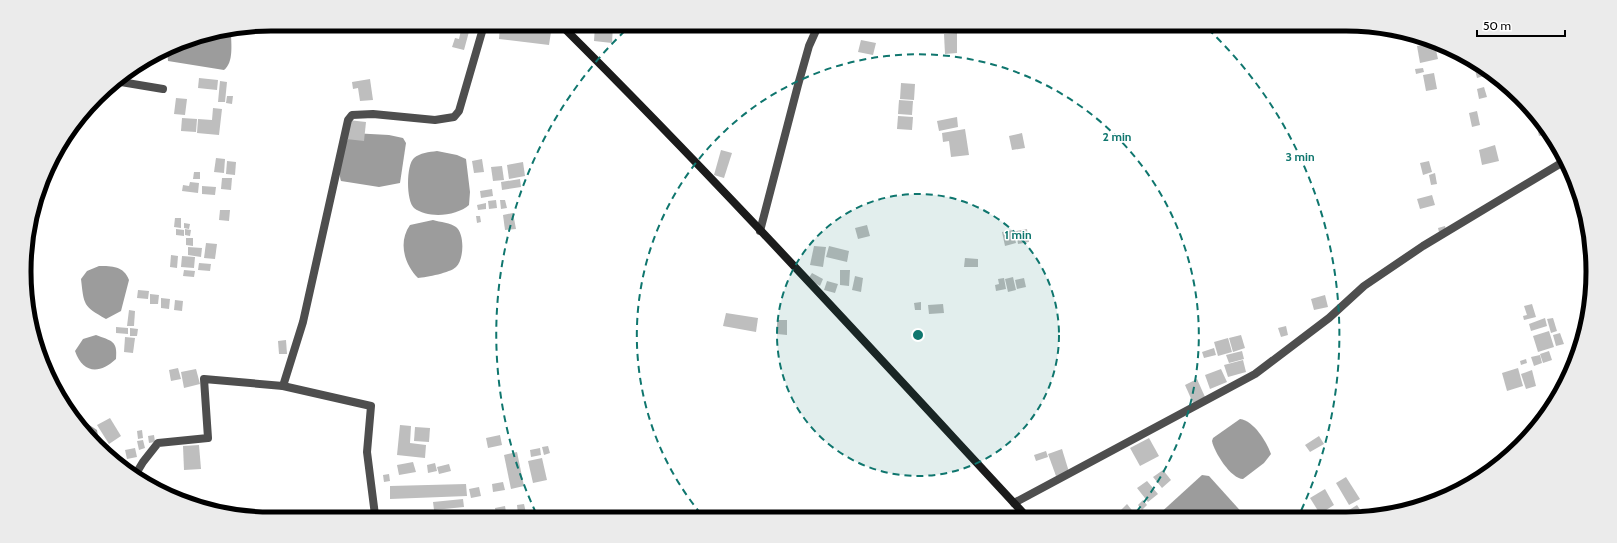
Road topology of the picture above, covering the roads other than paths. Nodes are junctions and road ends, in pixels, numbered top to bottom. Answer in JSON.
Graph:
{"nodes":[{"id":1,"x":482,"y":31,"type":"edge"},
{"id":2,"x":567,"y":31,"type":"edge"},
{"id":3,"x":816,"y":31,"type":"edge"},
{"id":4,"x":122,"y":83,"type":"edge"},
{"id":5,"x":163,"y":89,"type":"dead end"},
{"id":6,"x":1560,"y":164,"type":"edge"},
{"id":7,"x":760,"y":231,"type":"junction"},
{"id":8,"x":283,"y":386,"type":"junction"},
{"id":9,"x":138,"y":471,"type":"edge"},
{"id":10,"x":1014,"y":503,"type":"junction"},
{"id":11,"x":375,"y":512,"type":"edge"},
{"id":12,"x":1022,"y":512,"type":"edge"}],
"edges":[{"from":1,"to":8,"type":"street"},
{"from":2,"to":7,"type":"street"},
{"from":3,"to":7,"type":"street"},
{"from":4,"to":5,"type":"street"},
{"from":6,"to":10,"type":"street"},
{"from":7,"to":10,"type":"street"},
{"from":8,"to":9,"type":"street"},
{"from":8,"to":11,"type":"street"},
{"from":10,"to":12,"type":"street"}]}
